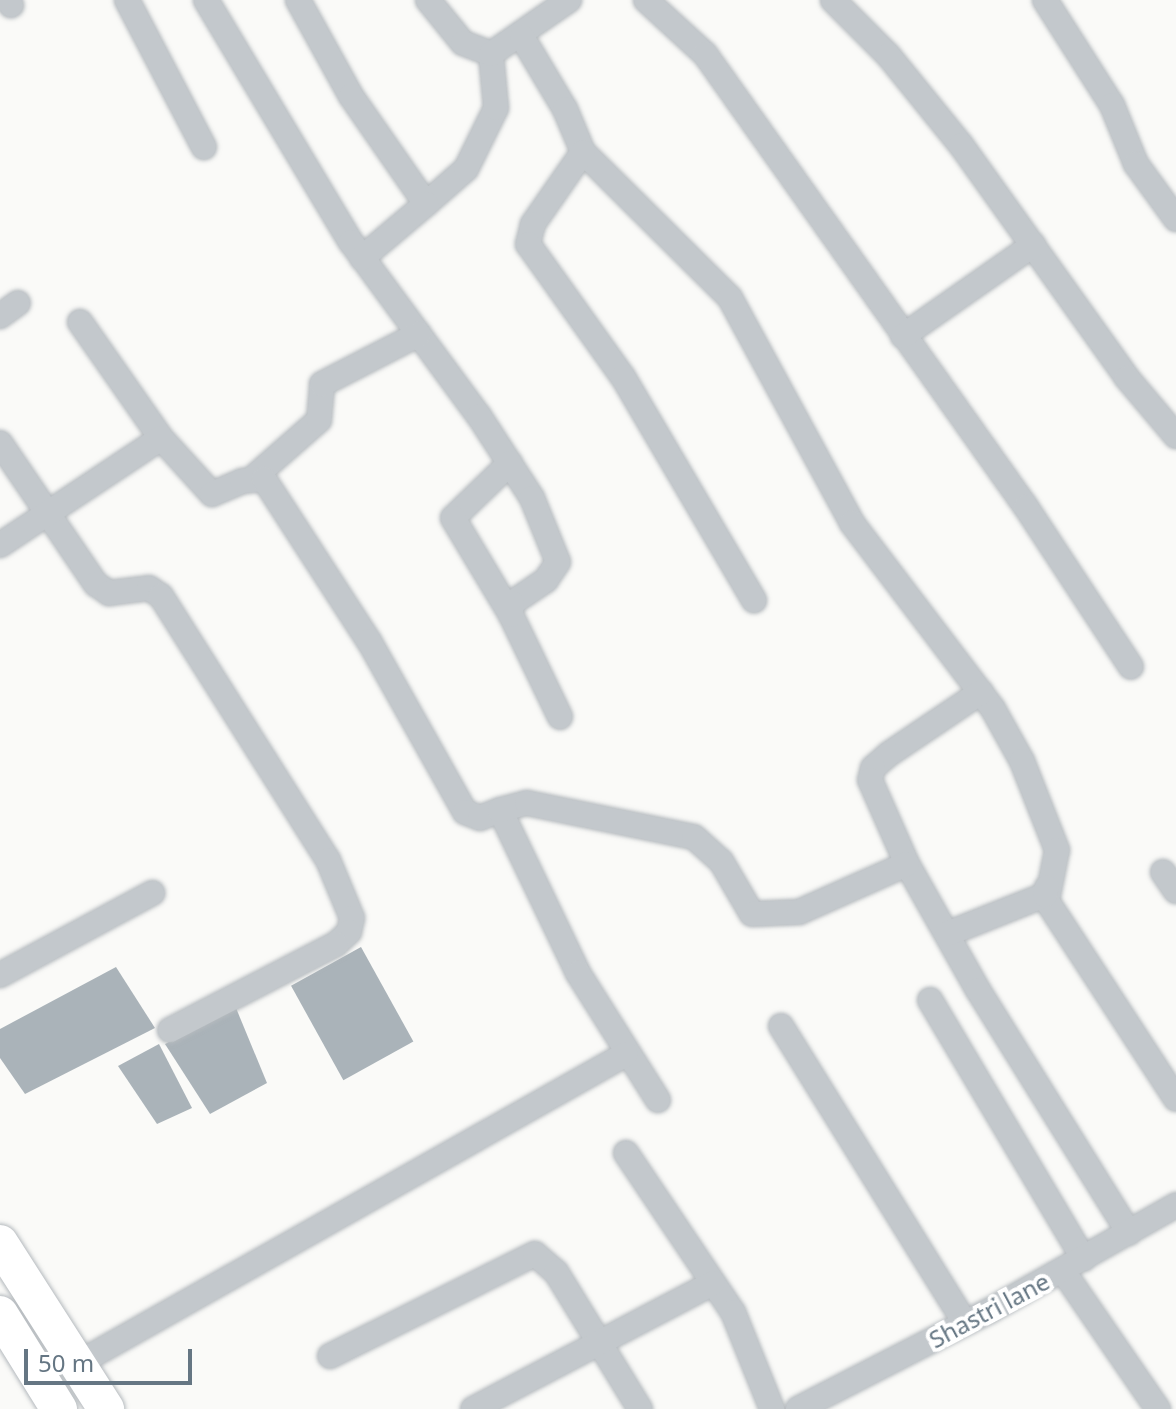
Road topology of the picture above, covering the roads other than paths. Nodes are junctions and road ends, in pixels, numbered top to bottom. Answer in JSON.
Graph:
{"nodes":[{"id":1,"x":127,"y":0,"type":"edge"},
{"id":2,"x":206,"y":0,"type":"edge"},
{"id":3,"x":298,"y":0,"type":"edge"},
{"id":4,"x":428,"y":0,"type":"edge"},
{"id":5,"x":569,"y":0,"type":"edge"},
{"id":6,"x":646,"y":0,"type":"edge"},
{"id":7,"x":833,"y":0,"type":"edge"},
{"id":8,"x":1045,"y":0,"type":"edge"},
{"id":9,"x":522,"y":37,"type":"junction"},
{"id":10,"x":491,"y":54,"type":"junction"},
{"id":11,"x":204,"y":147,"type":"dead end"},
{"id":12,"x":583,"y":152,"type":"junction"},
{"id":13,"x":426,"y":204,"type":"junction"},
{"id":14,"x":1176,"y":219,"type":"edge"},
{"id":15,"x":1033,"y":245,"type":"junction"},
{"id":16,"x":362,"y":258,"type":"junction"},
{"id":17,"x":80,"y":322,"type":"dead end"},
{"id":18,"x":419,"y":334,"type":"junction"},
{"id":19,"x":903,"y":336,"type":"junction"},
{"id":20,"x":1176,"y":436,"type":"edge"},
{"id":21,"x":161,"y":438,"type":"junction"},
{"id":22,"x":0,"y":443,"type":"edge"},
{"id":23,"x":510,"y":463,"type":"junction"},
{"id":24,"x":253,"y":478,"type":"junction"},
{"id":25,"x":50,"y":513,"type":"junction"},
{"id":26,"x":0,"y":545,"type":"edge"},
{"id":27,"x":754,"y":600,"type":"dead end"},
{"id":28,"x":511,"y":615,"type":"junction"},
{"id":29,"x":1131,"y":667,"type":"dead end"},
{"id":30,"x":981,"y":692,"type":"junction"},
{"id":31,"x":560,"y":717,"type":"dead end"},
{"id":32,"x":500,"y":810,"type":"junction"},
{"id":33,"x":907,"y":864,"type":"junction"},
{"id":34,"x":1047,"y":887,"type":"junction"},
{"id":35,"x":152,"y":893,"type":"dead end"},
{"id":36,"x":947,"y":934,"type":"junction"},
{"id":37,"x":0,"y":975,"type":"edge"},
{"id":38,"x":930,"y":1000,"type":"dead end"},
{"id":39,"x":781,"y":1026,"type":"dead end"},
{"id":40,"x":170,"y":1030,"type":"dead end"},
{"id":41,"x":626,"y":1054,"type":"junction"},
{"id":42,"x":1176,"y":1099,"type":"edge"},
{"id":43,"x":658,"y":1100,"type":"dead end"},
{"id":44,"x":626,"y":1153,"type":"dead end"},
{"id":45,"x":1176,"y":1205,"type":"edge"},
{"id":46,"x":1129,"y":1233,"type":"junction"},
{"id":47,"x":0,"y":1243,"type":"edge"},
{"id":48,"x":1074,"y":1265,"type":"junction"},
{"id":49,"x":0,"y":1273,"type":"edge"},
{"id":50,"x":713,"y":1283,"type":"junction"},
{"id":51,"x":0,"y":1314,"type":"edge"},
{"id":52,"x":965,"y":1323,"type":"junction"},
{"id":53,"x":600,"y":1344,"type":"junction"},
{"id":54,"x":0,"y":1349,"type":"edge"},
{"id":55,"x":330,"y":1356,"type":"dead end"},
{"id":56,"x":77,"y":1364,"type":"junction"},
{"id":57,"x":38,"y":1409,"type":"edge"},
{"id":58,"x":59,"y":1409,"type":"edge"},
{"id":59,"x":84,"y":1409,"type":"edge"},
{"id":60,"x":106,"y":1409,"type":"edge"},
{"id":61,"x":473,"y":1409,"type":"edge"},
{"id":62,"x":640,"y":1409,"type":"edge"},
{"id":63,"x":772,"y":1409,"type":"edge"},
{"id":64,"x":798,"y":1409,"type":"edge"},
{"id":65,"x":1158,"y":1409,"type":"edge"}],
"edges":[{"from":1,"to":11,"type":"street"},
{"from":2,"to":16,"type":"street"},
{"from":3,"to":13,"type":"street"},
{"from":4,"to":10,"type":"street"},
{"from":5,"to":9,"type":"street"},
{"from":6,"to":19,"type":"street"},
{"from":7,"to":15,"type":"street"},
{"from":8,"to":14,"type":"street"},
{"from":9,"to":10,"type":"street"},
{"from":9,"to":12,"type":"street"},
{"from":10,"to":13,"type":"street"},
{"from":12,"to":27,"type":"street"},
{"from":12,"to":30,"type":"street"},
{"from":13,"to":16,"type":"street"},
{"from":15,"to":19,"type":"street"},
{"from":15,"to":20,"type":"street"},
{"from":16,"to":18,"type":"street"},
{"from":17,"to":21,"type":"street"},
{"from":18,"to":23,"type":"street"},
{"from":18,"to":24,"type":"street"},
{"from":19,"to":29,"type":"street"},
{"from":21,"to":24,"type":"street"},
{"from":21,"to":25,"type":"street"},
{"from":22,"to":25,"type":"street"},
{"from":23,"to":28,"type":"street"},
{"from":23,"to":28,"type":"street"},
{"from":24,"to":32,"type":"street"},
{"from":25,"to":26,"type":"street"},
{"from":25,"to":40,"type":"street"},
{"from":28,"to":31,"type":"street"},
{"from":30,"to":33,"type":"street"},
{"from":30,"to":34,"type":"street"},
{"from":32,"to":33,"type":"street"},
{"from":32,"to":41,"type":"street"},
{"from":33,"to":36,"type":"street"},
{"from":34,"to":36,"type":"street"},
{"from":34,"to":42,"type":"street"},
{"from":35,"to":37,"type":"street"},
{"from":36,"to":46,"type":"street"},
{"from":38,"to":48,"type":"street"},
{"from":39,"to":52,"type":"street"},
{"from":41,"to":43,"type":"street"},
{"from":41,"to":56,"type":"street"},
{"from":44,"to":50,"type":"street"},
{"from":45,"to":46,"type":"street","name":"Shastri lane"},
{"from":46,"to":48,"type":"street","name":"Shastri lane"},
{"from":47,"to":56,"type":"main road"},
{"from":48,"to":52,"type":"street","name":"Shastri lane"},
{"from":48,"to":65,"type":"street"},
{"from":49,"to":59,"type":"main road"},
{"from":50,"to":53,"type":"street"},
{"from":50,"to":63,"type":"street"},
{"from":51,"to":58,"type":"main road"},
{"from":52,"to":64,"type":"street","name":"Shastri lane"},
{"from":53,"to":55,"type":"street"},
{"from":53,"to":61,"type":"street"},
{"from":53,"to":62,"type":"street"},
{"from":54,"to":57,"type":"main road"},
{"from":56,"to":60,"type":"main road"}]}
